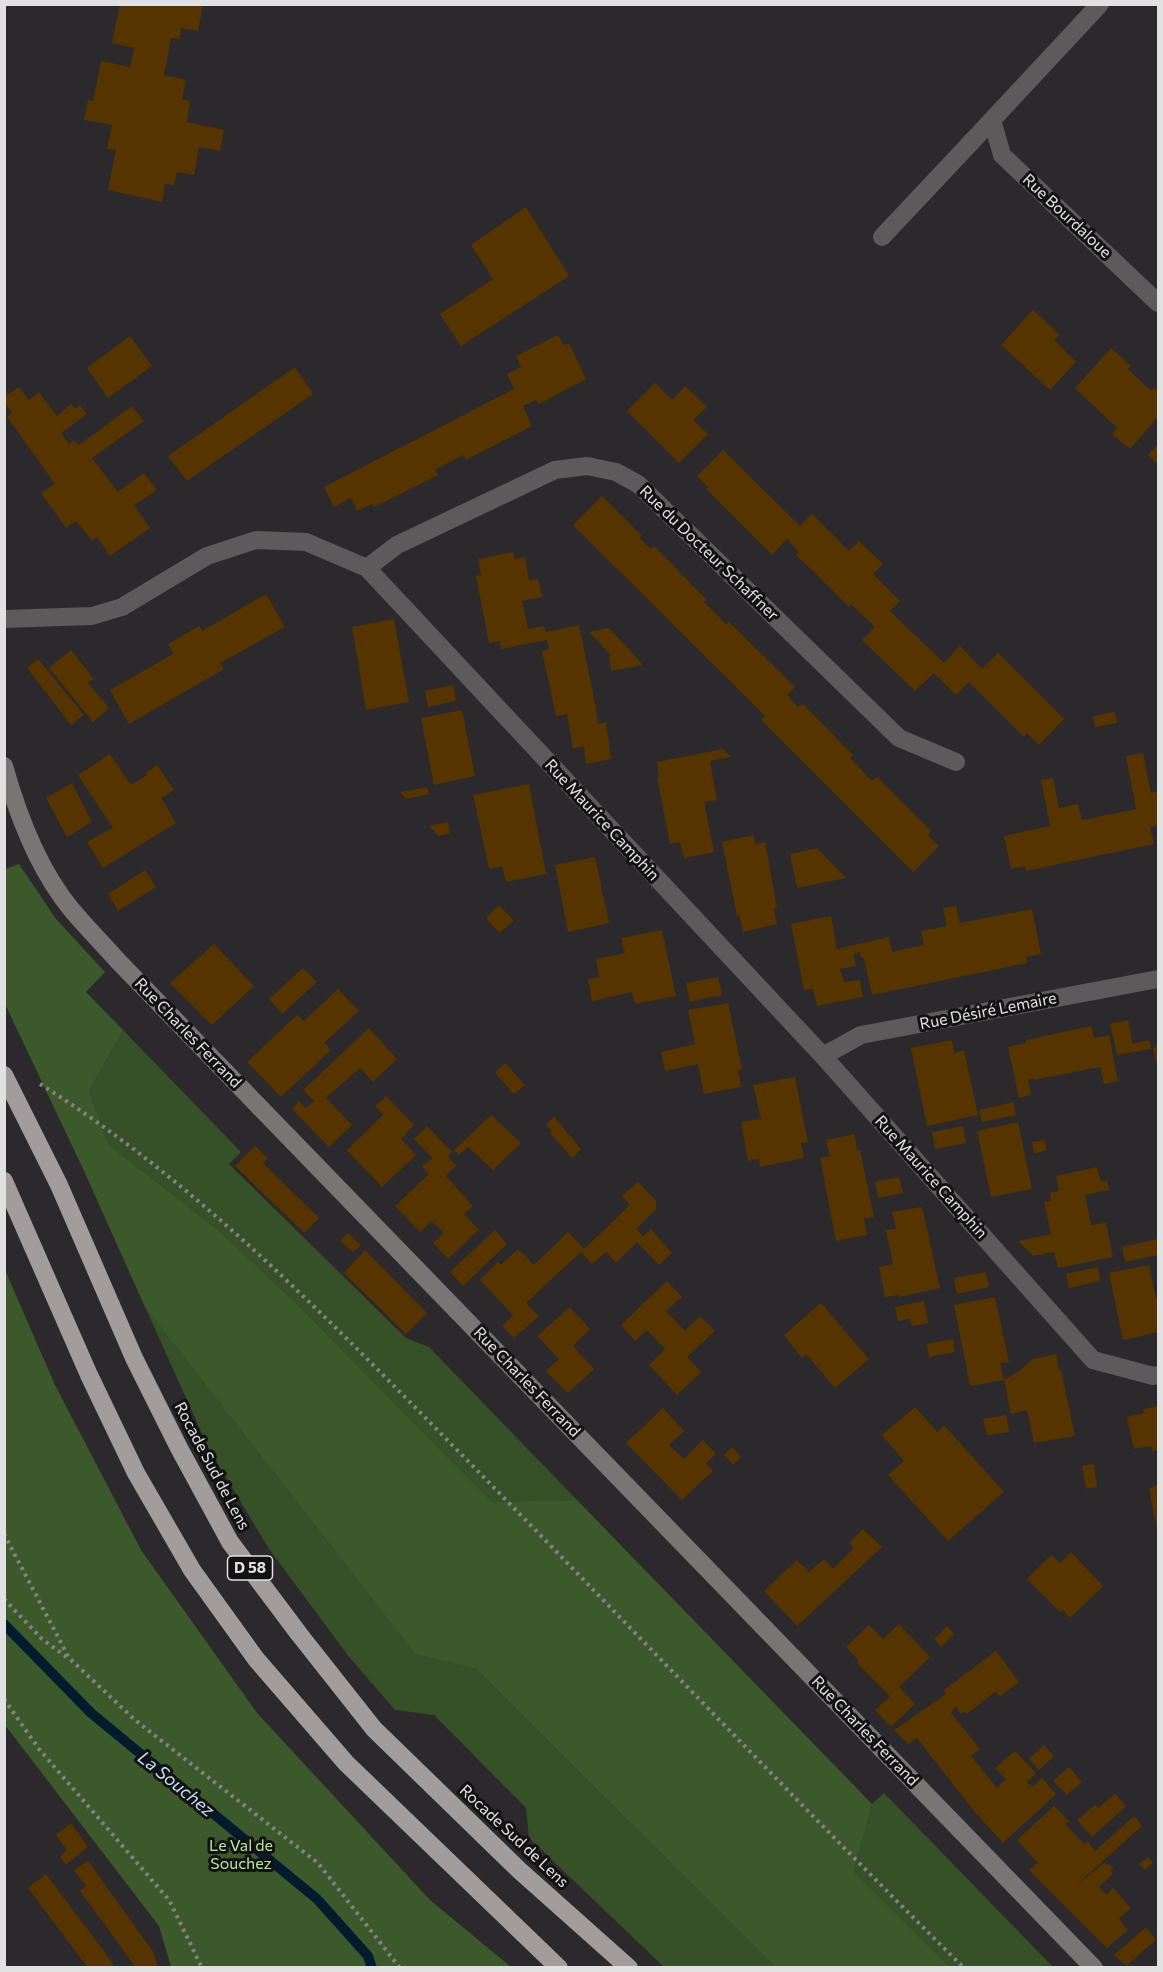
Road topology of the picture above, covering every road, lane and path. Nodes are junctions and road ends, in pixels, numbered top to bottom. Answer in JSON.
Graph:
{"nodes":[{"id":1,"x":1100,"y":4,"type":"edge"},
{"id":2,"x":992,"y":120,"type":"junction"},
{"id":3,"x":882,"y":237,"type":"dead end"},
{"id":4,"x":1158,"y":303,"type":"edge"},
{"id":5,"x":367,"y":568,"type":"junction"},
{"id":6,"x":4,"y":619,"type":"edge"},
{"id":7,"x":956,"y":762,"type":"dead end"},
{"id":8,"x":4,"y":766,"type":"edge"},
{"id":9,"x":1158,"y":979,"type":"edge"},
{"id":10,"x":823,"y":1056,"type":"junction"},
{"id":11,"x":4,"y":1075,"type":"edge"},
{"id":12,"x":33,"y":1080,"type":"dead end"},
{"id":13,"x":4,"y":1181,"type":"edge"},
{"id":14,"x":1158,"y":1375,"type":"edge"},
{"id":15,"x":4,"y":1534,"type":"edge"},
{"id":16,"x":4,"y":1599,"type":"edge"},
{"id":17,"x":69,"y":1658,"type":"junction"},
{"id":18,"x":4,"y":1699,"type":"edge"},
{"id":19,"x":202,"y":1968,"type":"edge"},
{"id":20,"x":400,"y":1968,"type":"edge"},
{"id":21,"x":559,"y":1968,"type":"edge"},
{"id":22,"x":629,"y":1968,"type":"edge"},
{"id":23,"x":964,"y":1968,"type":"edge"},
{"id":24,"x":1094,"y":1968,"type":"edge"}],
"edges":[{"from":1,"to":2,"type":"street"},
{"from":2,"to":3,"type":"street"},
{"from":2,"to":4,"type":"street","name":"Rue Bourdaloue"},
{"from":5,"to":6,"type":"street","name":"Rue Maurice Camphin"},
{"from":5,"to":7,"type":"street","name":"Rue du Docteur Schaffner"},
{"from":5,"to":10,"type":"street","name":"Rue Maurice Camphin"},
{"from":8,"to":24,"type":"street","name":"Rue Charles Ferrand"},
{"from":9,"to":10,"type":"street","name":"Rue Désiré Lemaire"},
{"from":10,"to":14,"type":"street","name":"Rue Maurice Camphin"},
{"from":11,"to":22,"type":"highway","name":"Rocade Sud de Lens","number":"D 58"},
{"from":12,"to":23,"type":"path"},
{"from":13,"to":21,"type":"highway","number":"D 58"},
{"from":15,"to":17,"type":"path"},
{"from":16,"to":17,"type":"path"},
{"from":17,"to":20,"type":"path"},
{"from":18,"to":19,"type":"path"}]}
